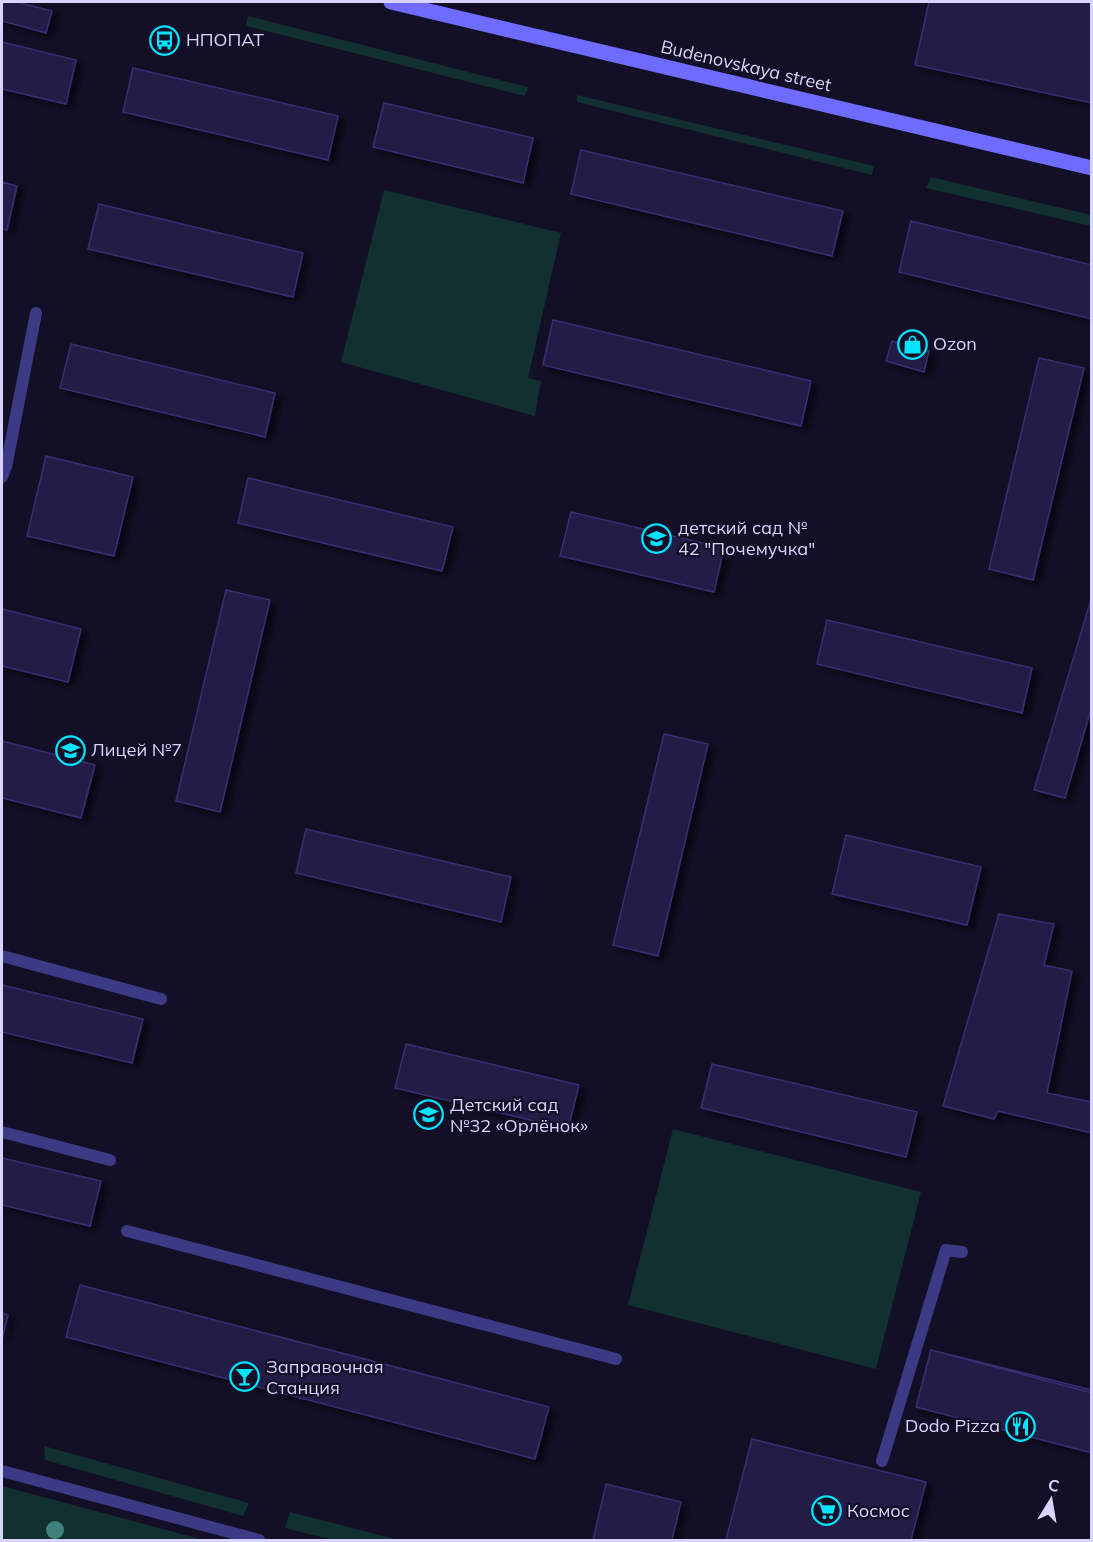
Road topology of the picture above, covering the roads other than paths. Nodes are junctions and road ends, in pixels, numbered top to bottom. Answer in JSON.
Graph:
{"nodes":[{"id":1,"x":391,"y":2,"type":"edge"},
{"id":2,"x":1092,"y":168,"type":"edge"},
{"id":3,"x":36,"y":313,"type":"dead end"},
{"id":4,"x":2,"y":477,"type":"edge"},
{"id":5,"x":2,"y":956,"type":"edge"},
{"id":6,"x":161,"y":999,"type":"dead end"},
{"id":7,"x":2,"y":1132,"type":"edge"},
{"id":8,"x":110,"y":1160,"type":"dead end"},
{"id":9,"x":127,"y":1231,"type":"dead end"},
{"id":10,"x":962,"y":1252,"type":"dead end"},
{"id":11,"x":616,"y":1359,"type":"dead end"},
{"id":12,"x":882,"y":1461,"type":"dead end"},
{"id":13,"x":2,"y":1471,"type":"edge"},
{"id":14,"x":259,"y":1540,"type":"edge"}],
"edges":[{"from":1,"to":2,"type":"main road","name":"Budenovskaya street"},
{"from":3,"to":4,"type":"lane"},
{"from":5,"to":6,"type":"lane"},
{"from":7,"to":8,"type":"lane"},
{"from":9,"to":11,"type":"lane"},
{"from":10,"to":12,"type":"lane"},
{"from":13,"to":14,"type":"lane"}]}
